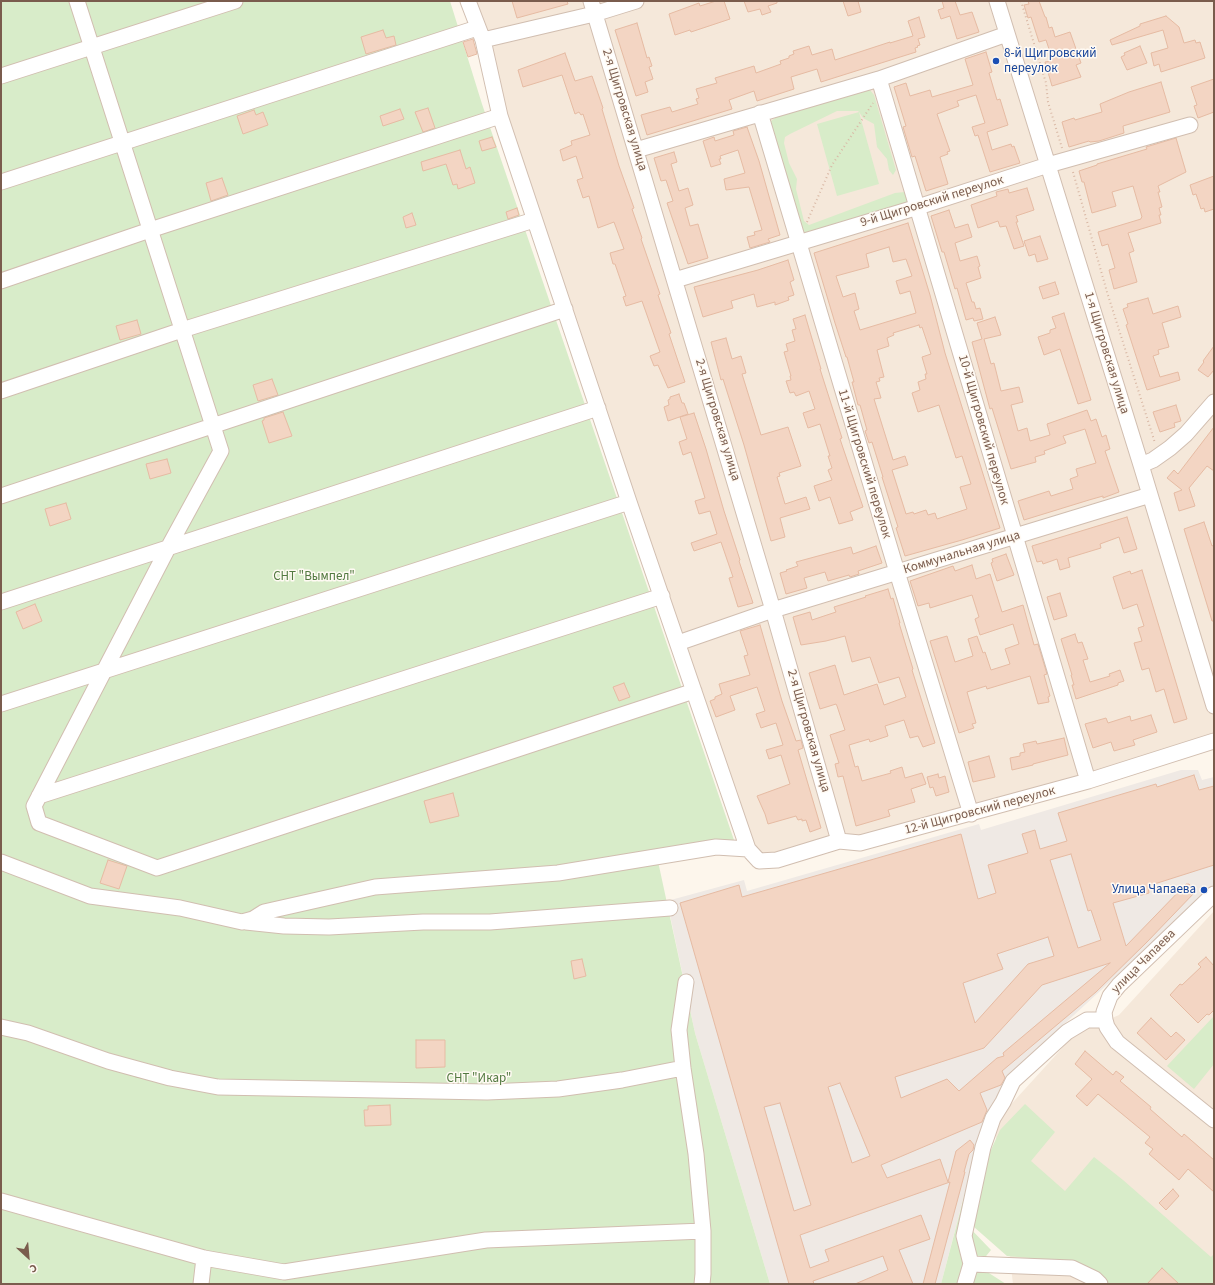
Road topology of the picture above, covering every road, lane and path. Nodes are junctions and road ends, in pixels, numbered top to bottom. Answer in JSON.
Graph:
{"nodes":[{"id":1,"x":77,"y":1,"type":"edge"},
{"id":2,"x":235,"y":1,"type":"edge"},
{"id":3,"x":468,"y":1,"type":"edge"},
{"id":4,"x":636,"y":1,"type":"edge"},
{"id":5,"x":997,"y":1,"type":"edge"},
{"id":6,"x":1021,"y":1,"type":"edge"},
{"id":7,"x":593,"y":7,"type":"edge"},
{"id":8,"x":480,"y":34,"type":"junction"},
{"id":9,"x":1007,"y":34,"type":"junction"},
{"id":10,"x":92,"y":47,"type":"junction"},
{"id":11,"x":1,"y":76,"type":"edge"},
{"id":12,"x":880,"y":84,"type":"junction"},
{"id":13,"x":760,"y":113,"type":"junction"},
{"id":14,"x":500,"y":116,"type":"junction"},
{"id":15,"x":1190,"y":125,"type":"dead end"},
{"id":16,"x":122,"y":142,"type":"junction"},
{"id":17,"x":636,"y":150,"type":"junction"},
{"id":18,"x":1067,"y":160,"type":"junction"},
{"id":19,"x":1048,"y":165,"type":"junction"},
{"id":20,"x":1,"y":182,"type":"edge"},
{"id":21,"x":918,"y":207,"type":"junction"},
{"id":22,"x":534,"y":220,"type":"junction"},
{"id":23,"x":150,"y":230,"type":"junction"},
{"id":24,"x":798,"y":242,"type":"junction"},
{"id":25,"x":1,"y":280,"type":"edge"},
{"id":26,"x":675,"y":280,"type":"junction"},
{"id":27,"x":565,"y":309,"type":"junction"},
{"id":28,"x":182,"y":330,"type":"junction"},
{"id":29,"x":1,"y":391,"type":"edge"},
{"id":30,"x":1214,"y":402,"type":"edge"},
{"id":31,"x":598,"y":408,"type":"junction"},
{"id":32,"x":213,"y":426,"type":"junction"},
{"id":33,"x":1158,"y":456,"type":"junction"},
{"id":34,"x":1141,"y":465,"type":"junction"},
{"id":35,"x":1150,"y":495,"type":"junction"},
{"id":36,"x":1,"y":496,"type":"edge"},
{"id":37,"x":629,"y":502,"type":"junction"},
{"id":38,"x":1015,"y":536,"type":"junction"},
{"id":39,"x":168,"y":548,"type":"junction"},
{"id":40,"x":897,"y":572,"type":"junction"},
{"id":41,"x":662,"y":596,"type":"junction"},
{"id":42,"x":1,"y":602,"type":"edge"},
{"id":43,"x":773,"y":610,"type":"junction"},
{"id":44,"x":678,"y":643,"type":"junction"},
{"id":45,"x":105,"y":670,"type":"junction"},
{"id":46,"x":694,"y":691,"type":"junction"},
{"id":47,"x":1,"y":704,"type":"edge"},
{"id":48,"x":1214,"y":706,"type":"edge"},
{"id":49,"x":1214,"y":741,"type":"edge"},
{"id":50,"x":1088,"y":781,"type":"junction"},
{"id":51,"x":39,"y":796,"type":"junction"},
{"id":52,"x":971,"y":814,"type":"junction"},
{"id":53,"x":839,"y":841,"type":"junction"},
{"id":54,"x":748,"y":849,"type":"junction"},
{"id":55,"x":1,"y":862,"type":"edge"},
{"id":56,"x":1214,"y":894,"type":"edge"},
{"id":57,"x":670,"y":908,"type":"dead end"},
{"id":58,"x":242,"y":922,"type":"junction"},
{"id":59,"x":686,"y":982,"type":"dead end"},
{"id":60,"x":1105,"y":1020,"type":"junction"},
{"id":61,"x":1,"y":1027,"type":"edge"},
{"id":62,"x":683,"y":1068,"type":"junction"},
{"id":63,"x":1214,"y":1120,"type":"edge"},
{"id":64,"x":1,"y":1201,"type":"edge"},
{"id":65,"x":703,"y":1231,"type":"junction"},
{"id":66,"x":204,"y":1258,"type":"junction"},
{"id":67,"x":971,"y":1264,"type":"junction"},
{"id":68,"x":201,"y":1284,"type":"edge"},
{"id":69,"x":702,"y":1284,"type":"edge"},
{"id":70,"x":966,"y":1284,"type":"edge"},
{"id":71,"x":1100,"y":1284,"type":"edge"}],
"edges":[{"from":1,"to":10,"type":"street"},
{"from":2,"to":10,"type":"street"},
{"from":3,"to":8,"type":"street"},
{"from":4,"to":7,"type":"street"},
{"from":5,"to":9,"type":"street","name":"1-я Щигровская улица"},
{"from":6,"to":18,"type":"path"},
{"from":7,"to":8,"type":"street"},
{"from":7,"to":17,"type":"street","name":"2-я Щигровская улица"},
{"from":8,"to":14,"type":"street"},
{"from":8,"to":16,"type":"street"},
{"from":9,"to":12,"type":"street"},
{"from":9,"to":19,"type":"street","name":"1-я Щигровская улица"},
{"from":10,"to":11,"type":"street"},
{"from":10,"to":16,"type":"street"},
{"from":12,"to":13,"type":"street"},
{"from":12,"to":21,"type":"street","name":"10-й Щигровский переулок"},
{"from":12,"to":24,"type":"path"},
{"from":13,"to":17,"type":"street"},
{"from":13,"to":24,"type":"street","name":"11-й Щигровский переулок"},
{"from":14,"to":22,"type":"street"},
{"from":14,"to":23,"type":"street"},
{"from":15,"to":18,"type":"street","name":"9-й Щигровский переулок"},
{"from":16,"to":20,"type":"street"},
{"from":16,"to":23,"type":"street"},
{"from":17,"to":26,"type":"street","name":"2-я Щигровская улица"},
{"from":18,"to":19,"type":"street","name":"9-й Щигровский переулок"},
{"from":18,"to":33,"type":"path"},
{"from":19,"to":21,"type":"street","name":"9-й Щигровский переулок"},
{"from":19,"to":34,"type":"street","name":"1-я Щигровская улица"},
{"from":21,"to":24,"type":"street","name":"9-й Щигровский переулок"},
{"from":21,"to":38,"type":"street","name":"10-й Щигровский переулок"},
{"from":22,"to":27,"type":"street"},
{"from":22,"to":28,"type":"street"},
{"from":23,"to":25,"type":"street"},
{"from":23,"to":28,"type":"street"},
{"from":24,"to":26,"type":"street","name":"9-й Щигровский переулок"},
{"from":24,"to":40,"type":"street","name":"11-й Щигровский переулок"},
{"from":26,"to":43,"type":"street","name":"2-я Щигровская улица"},
{"from":27,"to":31,"type":"street"},
{"from":27,"to":32,"type":"street"},
{"from":28,"to":29,"type":"street"},
{"from":28,"to":32,"type":"street"},
{"from":30,"to":33,"type":"street"},
{"from":31,"to":37,"type":"street"},
{"from":31,"to":39,"type":"street"},
{"from":32,"to":36,"type":"street"},
{"from":32,"to":39,"type":"street"},
{"from":33,"to":34,"type":"street"},
{"from":34,"to":35,"type":"street","name":"1-я Щигровская улица"},
{"from":35,"to":38,"type":"street","name":"Коммунальная улица"},
{"from":35,"to":48,"type":"street","name":"1-я Щигровская улица"},
{"from":37,"to":41,"type":"street"},
{"from":37,"to":45,"type":"street"},
{"from":38,"to":40,"type":"street","name":"Коммунальная улица"},
{"from":38,"to":50,"type":"street","name":"10-й Щигровский переулок"},
{"from":39,"to":42,"type":"street"},
{"from":39,"to":45,"type":"street"},
{"from":40,"to":43,"type":"street","name":"Коммунальная улица"},
{"from":40,"to":52,"type":"street","name":"11-й Щигровский переулок"},
{"from":41,"to":44,"type":"street"},
{"from":41,"to":51,"type":"street"},
{"from":43,"to":44,"type":"street","name":"Коммунальная улица"},
{"from":43,"to":53,"type":"street","name":"2-я Щигровская улица"},
{"from":44,"to":46,"type":"street"},
{"from":45,"to":47,"type":"street"},
{"from":45,"to":51,"type":"street"},
{"from":46,"to":51,"type":"street"},
{"from":46,"to":54,"type":"street"},
{"from":49,"to":50,"type":"street","name":"12-й Щигровский переулок"},
{"from":50,"to":52,"type":"street","name":"12-й Щигровский переулок"},
{"from":52,"to":53,"type":"street","name":"12-й Щигровский переулок"},
{"from":53,"to":54,"type":"street","name":"12-й Щигровский переулок"},
{"from":54,"to":58,"type":"street"},
{"from":55,"to":58,"type":"street"},
{"from":56,"to":60,"type":"street","name":"улица Чапаева"},
{"from":57,"to":58,"type":"street"},
{"from":59,"to":62,"type":"street"},
{"from":60,"to":63,"type":"street"},
{"from":60,"to":67,"type":"street"},
{"from":61,"to":62,"type":"street"},
{"from":62,"to":65,"type":"street"},
{"from":64,"to":66,"type":"street"},
{"from":65,"to":66,"type":"street"},
{"from":65,"to":69,"type":"street"},
{"from":66,"to":68,"type":"street"},
{"from":67,"to":70,"type":"street"},
{"from":67,"to":71,"type":"street"}]}
